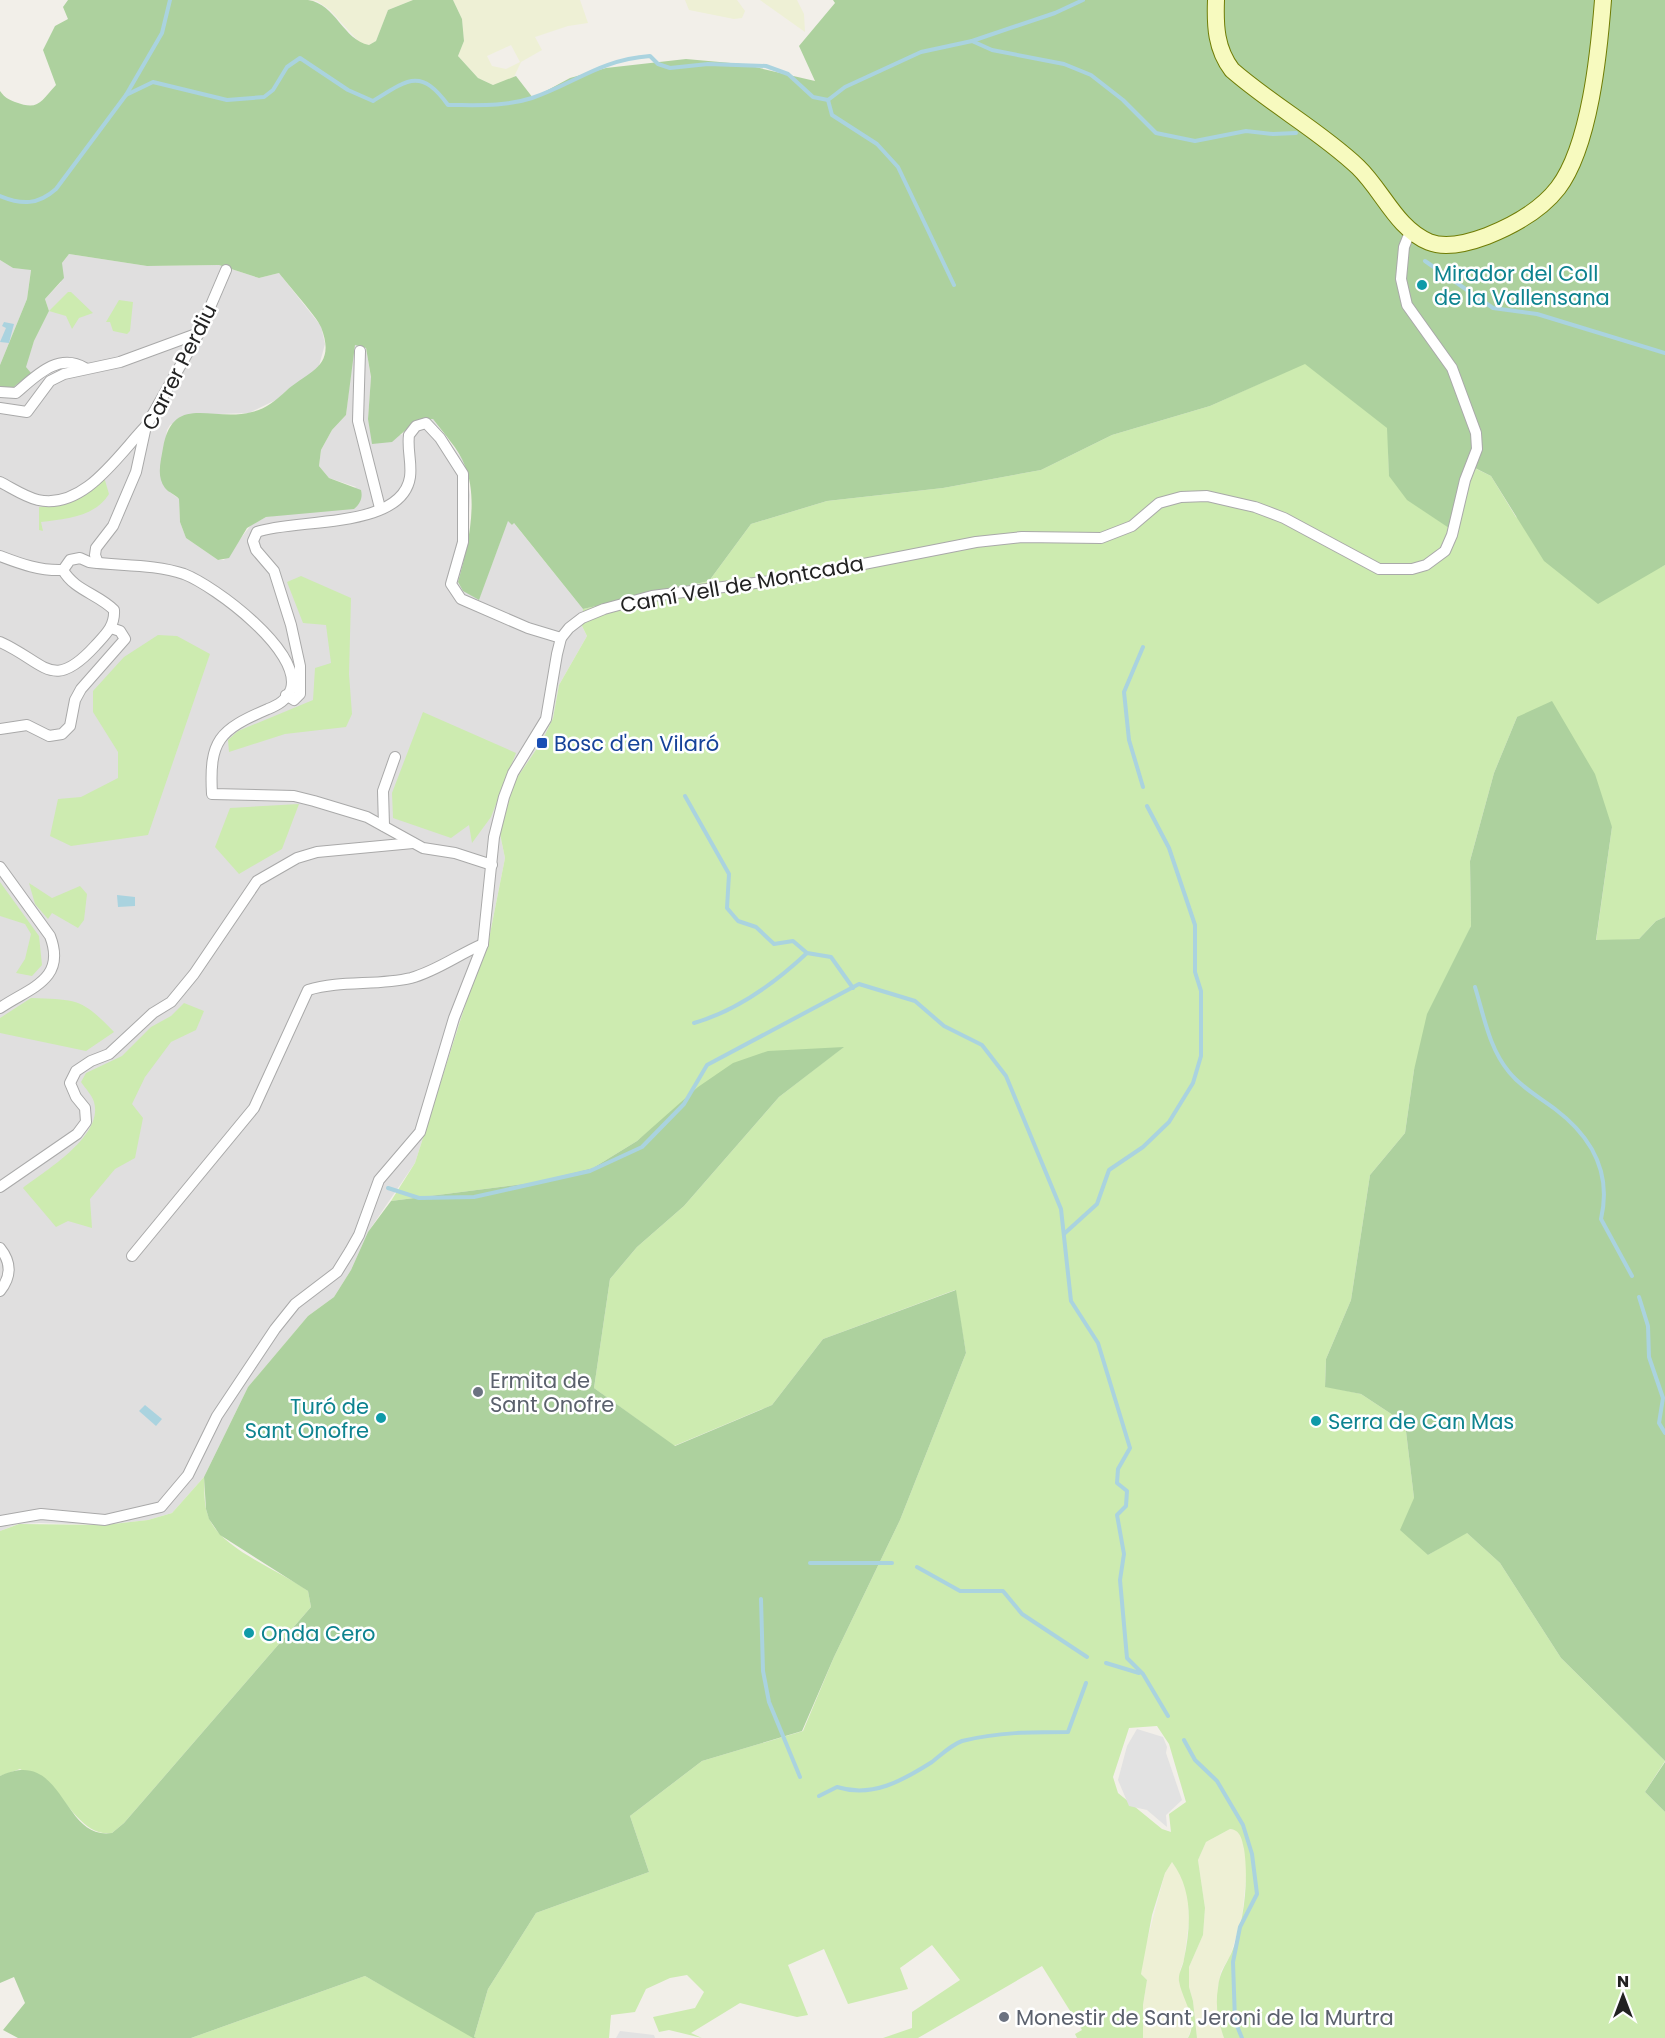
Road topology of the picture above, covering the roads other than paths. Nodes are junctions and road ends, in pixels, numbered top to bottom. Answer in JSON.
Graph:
{"nodes":[{"id":1,"x":1216,"y":0,"type":"edge"},
{"id":2,"x":1603,"y":0,"type":"edge"},
{"id":3,"x":1410,"y":232,"type":"junction"},
{"id":4,"x":226,"y":270,"type":"dead end"},
{"id":5,"x":200,"y":333,"type":"junction"},
{"id":6,"x":360,"y":351,"type":"dead end"},
{"id":7,"x":85,"y":368,"type":"junction"},
{"id":8,"x":0,"y":392,"type":"edge"},
{"id":9,"x":0,"y":408,"type":"edge"},
{"id":10,"x":146,"y":426,"type":"junction"},
{"id":11,"x":0,"y":482,"type":"edge"},
{"id":12,"x":380,"y":508,"type":"junction"},
{"id":13,"x":0,"y":555,"type":"edge"},
{"id":14,"x":98,"y":563,"type":"junction"},
{"id":15,"x":63,"y":570,"type":"junction"},
{"id":16,"x":111,"y":628,"type":"junction"},
{"id":17,"x":561,"y":638,"type":"junction"},
{"id":18,"x":0,"y":642,"type":"edge"},
{"id":19,"x":286,"y":695,"type":"junction"},
{"id":20,"x":0,"y":729,"type":"edge"},
{"id":21,"x":395,"y":757,"type":"dead end"},
{"id":22,"x":384,"y":826,"type":"junction"},
{"id":23,"x":412,"y":843,"type":"junction"},
{"id":24,"x":492,"y":865,"type":"junction"},
{"id":25,"x":0,"y":867,"type":"edge"},
{"id":26,"x":483,"y":944,"type":"junction"},
{"id":27,"x":0,"y":1008,"type":"edge"},
{"id":28,"x":0,"y":1187,"type":"edge"},
{"id":29,"x":0,"y":1248,"type":"edge"},
{"id":30,"x":132,"y":1256,"type":"dead end"},
{"id":31,"x":0,"y":1291,"type":"edge"},
{"id":32,"x":0,"y":1521,"type":"edge"}],
"edges":[{"from":1,"to":3,"type":"street"},
{"from":2,"to":3,"type":"street"},
{"from":3,"to":17,"type":"street","name":"Camí Vell de Montcada"},
{"from":4,"to":5,"type":"street","name":"Carrer Perdiu"},
{"from":5,"to":7,"type":"street"},
{"from":5,"to":10,"type":"street","name":"Carrer Perdiu"},
{"from":6,"to":12,"type":"street"},
{"from":7,"to":8,"type":"street"},
{"from":7,"to":9,"type":"street"},
{"from":10,"to":11,"type":"street"},
{"from":10,"to":14,"type":"street","name":"Carrer Perdiu"},
{"from":12,"to":17,"type":"street"},
{"from":12,"to":19,"type":"street"},
{"from":13,"to":15,"type":"street"},
{"from":14,"to":15,"type":"street"},
{"from":14,"to":19,"type":"street"},
{"from":15,"to":16,"type":"street"},
{"from":16,"to":18,"type":"street"},
{"from":16,"to":20,"type":"street"},
{"from":17,"to":24,"type":"street"},
{"from":19,"to":22,"type":"street"},
{"from":21,"to":22,"type":"street"},
{"from":22,"to":23,"type":"street"},
{"from":23,"to":24,"type":"street"},
{"from":23,"to":28,"type":"street"},
{"from":24,"to":26,"type":"street"},
{"from":25,"to":27,"type":"street"},
{"from":26,"to":30,"type":"street"},
{"from":26,"to":32,"type":"street"},
{"from":29,"to":31,"type":"street"}]}
